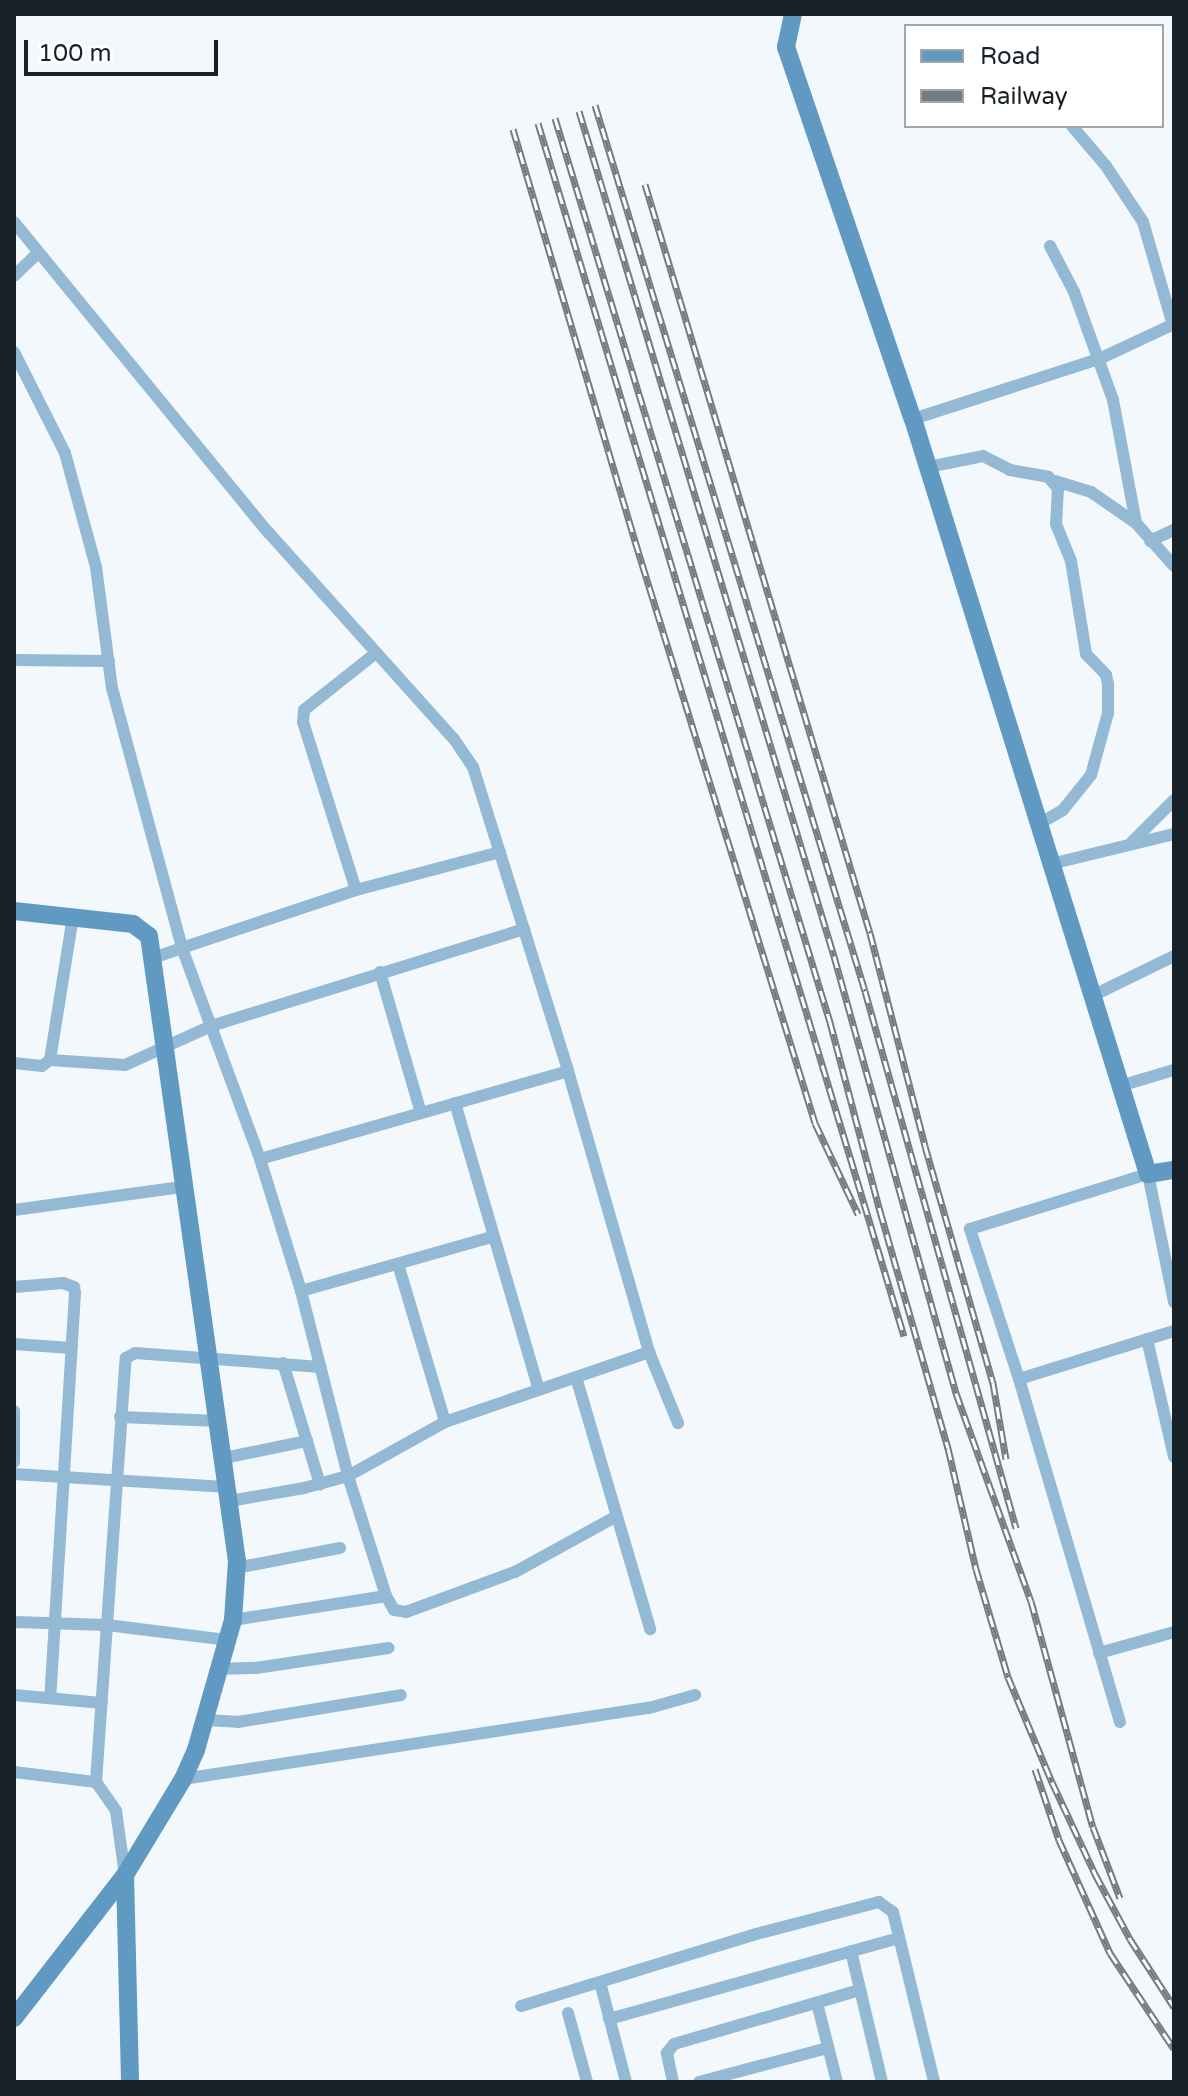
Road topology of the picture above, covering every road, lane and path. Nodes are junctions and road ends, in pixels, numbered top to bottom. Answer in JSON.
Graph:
{"nodes":[{"id":1,"x":793,"y":14,"type":"edge"},
{"id":2,"x":1074,"y":128,"type":"edge"},
{"id":3,"x":14,"y":222,"type":"edge"},
{"id":4,"x":1050,"y":246,"type":"dead end"},
{"id":5,"x":38,"y":253,"type":"junction"},
{"id":6,"x":14,"y":276,"type":"edge"},
{"id":7,"x":1173,"y":324,"type":"edge"},
{"id":8,"x":14,"y":352,"type":"edge"},
{"id":9,"x":1099,"y":359,"type":"junction"},
{"id":10,"x":913,"y":419,"type":"junction"},
{"id":11,"x":928,"y":467,"type":"junction"},
{"id":12,"x":1055,"y":481,"type":"junction"},
{"id":13,"x":1136,"y":523,"type":"junction"},
{"id":14,"x":1174,"y":530,"type":"edge"},
{"id":15,"x":1150,"y":541,"type":"junction"},
{"id":16,"x":1174,"y":566,"type":"edge"},
{"id":17,"x":376,"y":653,"type":"junction"},
{"id":18,"x":14,"y":660,"type":"edge"},
{"id":19,"x":109,"y":661,"type":"junction"},
{"id":20,"x":1174,"y":800,"type":"edge"},
{"id":21,"x":1039,"y":824,"type":"junction"},
{"id":22,"x":1174,"y":834,"type":"edge"},
{"id":23,"x":1132,"y":842,"type":"junction"},
{"id":24,"x":500,"y":852,"type":"junction"},
{"id":25,"x":1051,"y":864,"type":"junction"},
{"id":26,"x":356,"y":890,"type":"junction"},
{"id":27,"x":14,"y":911,"type":"edge"},
{"id":28,"x":73,"y":917,"type":"junction"},
{"id":29,"x":524,"y":929,"type":"junction"},
{"id":30,"x":182,"y":948,"type":"junction"},
{"id":31,"x":1174,"y":956,"type":"edge"},
{"id":32,"x":153,"y":958,"type":"junction"},
{"id":33,"x":380,"y":972,"type":"junction"},
{"id":34,"x":1092,"y":996,"type":"junction"},
{"id":35,"x":211,"y":1026,"type":"junction"},
{"id":36,"x":165,"y":1048,"type":"junction"},
{"id":37,"x":50,"y":1060,"type":"junction"},
{"id":38,"x":14,"y":1063,"type":"edge"},
{"id":39,"x":1174,"y":1070,"type":"edge"},
{"id":40,"x":568,"y":1071,"type":"junction"},
{"id":41,"x":1120,"y":1086,"type":"junction"},
{"id":42,"x":455,"y":1103,"type":"junction"},
{"id":43,"x":421,"y":1113,"type":"junction"},
{"id":44,"x":260,"y":1159,"type":"junction"},
{"id":45,"x":1174,"y":1170,"type":"edge"},
{"id":46,"x":1148,"y":1174,"type":"junction"},
{"id":47,"x":183,"y":1187,"type":"junction"},
{"id":48,"x":14,"y":1210,"type":"edge"},
{"id":49,"x":492,"y":1237,"type":"junction"},
{"id":50,"x":398,"y":1264,"type":"junction"},
{"id":51,"x":14,"y":1287,"type":"edge"},
{"id":52,"x":301,"y":1291,"type":"junction"},
{"id":53,"x":1174,"y":1302,"type":"edge"},
{"id":54,"x":1174,"y":1331,"type":"edge"},
{"id":55,"x":1147,"y":1339,"type":"junction"},
{"id":56,"x":14,"y":1344,"type":"edge"},
{"id":57,"x":71,"y":1348,"type":"junction"},
{"id":58,"x":649,"y":1352,"type":"junction"},
{"id":59,"x":211,"y":1359,"type":"junction"},
{"id":60,"x":283,"y":1363,"type":"junction"},
{"id":61,"x":320,"y":1367,"type":"junction"},
{"id":62,"x":576,"y":1377,"type":"junction"},
{"id":63,"x":1019,"y":1379,"type":"junction"},
{"id":64,"x":539,"y":1390,"type":"junction"},
{"id":65,"x":14,"y":1411,"type":"edge"},
{"id":66,"x":120,"y":1417,"type":"junction"},
{"id":67,"x":219,"y":1421,"type":"junction"},
{"id":68,"x":445,"y":1422,"type":"junction"},
{"id":69,"x":678,"y":1423,"type":"dead end"},
{"id":70,"x":307,"y":1441,"type":"junction"},
{"id":71,"x":1174,"y":1457,"type":"edge"},
{"id":72,"x":224,"y":1458,"type":"junction"},
{"id":73,"x":14,"y":1462,"type":"edge"},
{"id":74,"x":14,"y":1474,"type":"edge"},
{"id":75,"x":348,"y":1476,"type":"junction"},
{"id":76,"x":63,"y":1477,"type":"junction"},
{"id":77,"x":115,"y":1482,"type":"junction"},
{"id":78,"x":320,"y":1484,"type":"junction"},
{"id":79,"x":230,"y":1494,"type":"junction"},
{"id":80,"x":615,"y":1517,"type":"junction"},
{"id":81,"x":340,"y":1548,"type":"dead end"},
{"id":82,"x":236,"y":1568,"type":"junction"},
{"id":83,"x":386,"y":1596,"type":"junction"},
{"id":84,"x":233,"y":1620,"type":"junction"},
{"id":85,"x":14,"y":1622,"type":"edge"},
{"id":86,"x":55,"y":1624,"type":"junction"},
{"id":87,"x":107,"y":1625,"type":"junction"},
{"id":88,"x":650,"y":1629,"type":"dead end"},
{"id":89,"x":1174,"y":1632,"type":"edge"},
{"id":90,"x":228,"y":1640,"type":"junction"},
{"id":91,"x":389,"y":1648,"type":"dead end"},
{"id":92,"x":1099,"y":1653,"type":"junction"},
{"id":93,"x":219,"y":1669,"type":"junction"},
{"id":94,"x":14,"y":1695,"type":"edge"},
{"id":95,"x":401,"y":1695,"type":"dead end"},
{"id":96,"x":695,"y":1695,"type":"dead end"},
{"id":97,"x":50,"y":1696,"type":"junction"},
{"id":98,"x":102,"y":1703,"type":"junction"},
{"id":99,"x":204,"y":1720,"type":"junction"},
{"id":100,"x":1120,"y":1722,"type":"dead end"},
{"id":101,"x":14,"y":1772,"type":"edge"},
{"id":102,"x":183,"y":1779,"type":"junction"},
{"id":103,"x":96,"y":1782,"type":"junction"},
{"id":104,"x":125,"y":1875,"type":"junction"},
{"id":105,"x":899,"y":1938,"type":"junction"},
{"id":106,"x":851,"y":1951,"type":"junction"},
{"id":107,"x":600,"y":1982,"type":"junction"},
{"id":108,"x":860,"y":1990,"type":"junction"},
{"id":109,"x":817,"y":2003,"type":"junction"},
{"id":110,"x":521,"y":2006,"type":"dead end"},
{"id":111,"x":568,"y":2013,"type":"dead end"},
{"id":112,"x":14,"y":2018,"type":"edge"},
{"id":113,"x":609,"y":2019,"type":"junction"},
{"id":114,"x":828,"y":2048,"type":"junction"},
{"id":115,"x":130,"y":2082,"type":"edge"},
{"id":116,"x":587,"y":2082,"type":"edge"},
{"id":117,"x":626,"y":2082,"type":"edge"},
{"id":118,"x":673,"y":2082,"type":"edge"},
{"id":119,"x":699,"y":2082,"type":"edge"},
{"id":120,"x":837,"y":2082,"type":"edge"},
{"id":121,"x":882,"y":2082,"type":"edge"},
{"id":122,"x":934,"y":2082,"type":"edge"}],
"edges":[{"from":1,"to":10,"type":"main road"},
{"from":2,"to":7,"type":"street"},
{"from":3,"to":5,"type":"street"},
{"from":4,"to":9,"type":"street"},
{"from":5,"to":6,"type":"street"},
{"from":5,"to":17,"type":"street"},
{"from":7,"to":9,"type":"street"},
{"from":8,"to":19,"type":"street"},
{"from":9,"to":10,"type":"street"},
{"from":9,"to":13,"type":"street"},
{"from":10,"to":11,"type":"main road"},
{"from":11,"to":12,"type":"street"},
{"from":11,"to":21,"type":"main road"},
{"from":12,"to":13,"type":"street"},
{"from":12,"to":21,"type":"street"},
{"from":13,"to":15,"type":"street"},
{"from":14,"to":15,"type":"street"},
{"from":15,"to":16,"type":"street"},
{"from":17,"to":24,"type":"street"},
{"from":17,"to":26,"type":"street"},
{"from":18,"to":19,"type":"street"},
{"from":19,"to":30,"type":"street"},
{"from":20,"to":23,"type":"street"},
{"from":21,"to":25,"type":"main road"},
{"from":22,"to":23,"type":"street"},
{"from":23,"to":25,"type":"street"},
{"from":24,"to":26,"type":"street"},
{"from":24,"to":29,"type":"street"},
{"from":25,"to":34,"type":"main road"},
{"from":26,"to":30,"type":"street"},
{"from":27,"to":28,"type":"main road"},
{"from":28,"to":32,"type":"main road"},
{"from":28,"to":37,"type":"street"},
{"from":29,"to":33,"type":"street"},
{"from":29,"to":40,"type":"street"},
{"from":30,"to":32,"type":"street"},
{"from":30,"to":35,"type":"street"},
{"from":31,"to":34,"type":"street"},
{"from":32,"to":36,"type":"main road"},
{"from":33,"to":35,"type":"street"},
{"from":33,"to":43,"type":"street"},
{"from":34,"to":41,"type":"main road"},
{"from":35,"to":36,"type":"street"},
{"from":35,"to":44,"type":"street"},
{"from":36,"to":37,"type":"street"},
{"from":36,"to":47,"type":"main road"},
{"from":37,"to":38,"type":"street"},
{"from":39,"to":41,"type":"street"},
{"from":40,"to":42,"type":"street"},
{"from":40,"to":58,"type":"street"},
{"from":41,"to":46,"type":"main road"},
{"from":42,"to":43,"type":"street"},
{"from":42,"to":49,"type":"street"},
{"from":43,"to":44,"type":"street"},
{"from":44,"to":52,"type":"street"},
{"from":45,"to":46,"type":"main road"},
{"from":46,"to":53,"type":"street"},
{"from":46,"to":63,"type":"street"},
{"from":47,"to":48,"type":"street"},
{"from":47,"to":59,"type":"main road"},
{"from":49,"to":50,"type":"street"},
{"from":49,"to":64,"type":"street"},
{"from":50,"to":52,"type":"street"},
{"from":50,"to":68,"type":"street"},
{"from":51,"to":57,"type":"street"},
{"from":52,"to":61,"type":"street"},
{"from":54,"to":55,"type":"street"},
{"from":55,"to":63,"type":"street"},
{"from":55,"to":71,"type":"street"},
{"from":56,"to":57,"type":"street"},
{"from":57,"to":76,"type":"street"},
{"from":58,"to":62,"type":"street"},
{"from":58,"to":69,"type":"street"},
{"from":59,"to":60,"type":"street"},
{"from":59,"to":66,"type":"street"},
{"from":59,"to":67,"type":"main road"},
{"from":60,"to":61,"type":"street"},
{"from":60,"to":70,"type":"street"},
{"from":61,"to":75,"type":"street"},
{"from":62,"to":64,"type":"street"},
{"from":62,"to":80,"type":"street"},
{"from":63,"to":92,"type":"street"},
{"from":64,"to":68,"type":"street"},
{"from":65,"to":73,"type":"street"},
{"from":66,"to":67,"type":"street"},
{"from":66,"to":77,"type":"street"},
{"from":67,"to":72,"type":"main road"},
{"from":68,"to":75,"type":"street"},
{"from":70,"to":72,"type":"street"},
{"from":70,"to":78,"type":"street"},
{"from":72,"to":79,"type":"main road"},
{"from":74,"to":76,"type":"street"},
{"from":75,"to":78,"type":"street"},
{"from":75,"to":83,"type":"street"},
{"from":76,"to":77,"type":"street"},
{"from":76,"to":86,"type":"street"},
{"from":77,"to":79,"type":"street"},
{"from":77,"to":87,"type":"street"},
{"from":78,"to":79,"type":"street"},
{"from":79,"to":82,"type":"main road"},
{"from":80,"to":83,"type":"street"},
{"from":80,"to":88,"type":"street"},
{"from":81,"to":82,"type":"street"},
{"from":82,"to":84,"type":"main road"},
{"from":83,"to":84,"type":"street"},
{"from":84,"to":90,"type":"main road"},
{"from":85,"to":86,"type":"street"},
{"from":86,"to":87,"type":"street"},
{"from":86,"to":97,"type":"street"},
{"from":87,"to":90,"type":"street"},
{"from":87,"to":98,"type":"street"},
{"from":89,"to":92,"type":"street"},
{"from":90,"to":93,"type":"main road"},
{"from":91,"to":93,"type":"street"},
{"from":92,"to":100,"type":"street"},
{"from":93,"to":99,"type":"main road"},
{"from":94,"to":97,"type":"street"},
{"from":95,"to":99,"type":"street"},
{"from":96,"to":102,"type":"street"},
{"from":97,"to":98,"type":"street"},
{"from":98,"to":103,"type":"street"},
{"from":99,"to":102,"type":"main road"},
{"from":101,"to":103,"type":"street"},
{"from":102,"to":104,"type":"main road"},
{"from":103,"to":104,"type":"street"},
{"from":104,"to":112,"type":"main road"},
{"from":104,"to":115,"type":"main road"},
{"from":105,"to":106,"type":"street"},
{"from":105,"to":107,"type":"street"},
{"from":105,"to":122,"type":"street"},
{"from":106,"to":108,"type":"street"},
{"from":106,"to":113,"type":"street"},
{"from":107,"to":110,"type":"street"},
{"from":107,"to":113,"type":"street"},
{"from":108,"to":109,"type":"street"},
{"from":108,"to":121,"type":"street"},
{"from":109,"to":114,"type":"street"},
{"from":109,"to":118,"type":"street"},
{"from":111,"to":116,"type":"street"},
{"from":113,"to":117,"type":"street"},
{"from":114,"to":119,"type":"street"},
{"from":114,"to":120,"type":"street"}]}
